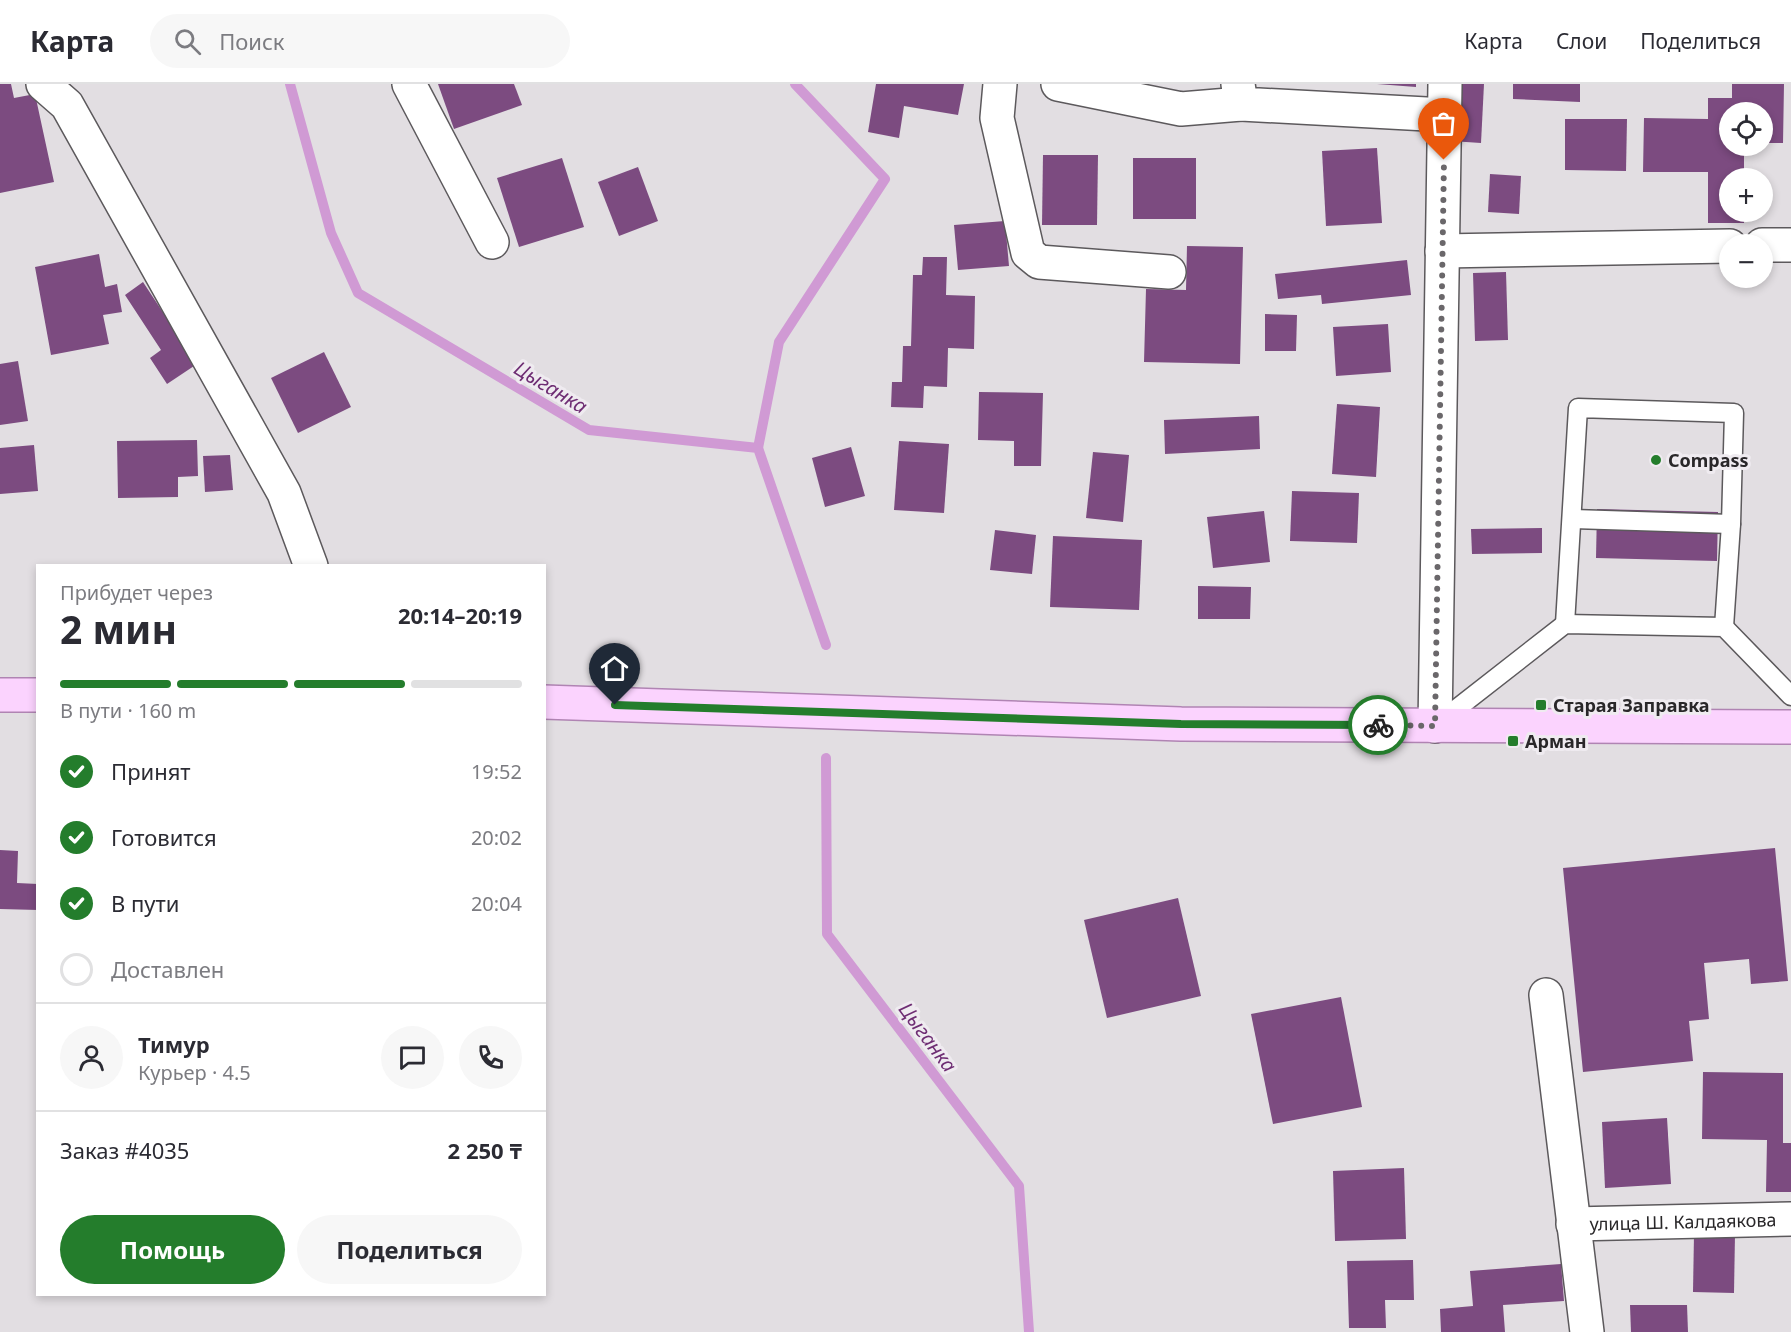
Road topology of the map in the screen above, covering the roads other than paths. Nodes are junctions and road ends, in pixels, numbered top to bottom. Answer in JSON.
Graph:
{"nodes":[{"id":1,"x":43,"y":84,"type":"edge"},
{"id":2,"x":409,"y":84,"type":"edge"},
{"id":3,"x":1000,"y":84,"type":"edge"},
{"id":4,"x":1058,"y":84,"type":"edge"},
{"id":5,"x":1240,"y":94,"type":"edge"},
{"id":6,"x":1445,"y":99,"type":"edge"},
{"id":7,"x":492,"y":242,"type":"dead end"},
{"id":8,"x":1791,"y":244,"type":"edge"},
{"id":9,"x":1773,"y":245,"type":"edge"},
{"id":10,"x":1719,"y":246,"type":"edge"},
{"id":11,"x":1442,"y":251,"type":"junction"},
{"id":12,"x":1169,"y":272,"type":"dead end"},
{"id":13,"x":1573,"y":519,"type":"junction"},
{"id":14,"x":1731,"y":525,"type":"junction"},
{"id":15,"x":310,"y":564,"type":"edge"},
{"id":16,"x":1565,"y":624,"type":"junction"},
{"id":17,"x":1724,"y":627,"type":"junction"},
{"id":18,"x":0,"y":695,"type":"edge"},
{"id":19,"x":36,"y":696,"type":"edge"},
{"id":20,"x":1791,"y":696,"type":"edge"},
{"id":21,"x":546,"y":702,"type":"edge"},
{"id":22,"x":1435,"y":726,"type":"junction"},
{"id":23,"x":1791,"y":727,"type":"edge"},
{"id":24,"x":1546,"y":994,"type":"dead end"},
{"id":25,"x":1791,"y":1219,"type":"edge"},
{"id":26,"x":1573,"y":1224,"type":"junction"},
{"id":27,"x":1587,"y":1332,"type":"edge"}],
"edges":[{"from":1,"to":15,"type":"street"},
{"from":2,"to":7,"type":"street"},
{"from":3,"to":12,"type":"street"},
{"from":4,"to":5,"type":"street"},
{"from":5,"to":6,"type":"street"},
{"from":6,"to":11,"type":"street"},
{"from":8,"to":9,"type":"street"},
{"from":10,"to":11,"type":"street"},
{"from":11,"to":22,"type":"street"},
{"from":13,"to":14,"type":"lane"},
{"from":13,"to":14,"type":"lane"},
{"from":13,"to":16,"type":"lane"},
{"from":14,"to":17,"type":"lane"},
{"from":16,"to":17,"type":"lane"},
{"from":16,"to":22,"type":"lane"},
{"from":17,"to":20,"type":"lane"},
{"from":18,"to":19,"type":"main road"},
{"from":21,"to":22,"type":"main road"},
{"from":22,"to":23,"type":"main road"},
{"from":24,"to":26,"type":"street"},
{"from":25,"to":26,"type":"street","name":"улица Ш. Калдаякова"},
{"from":26,"to":27,"type":"street"}]}
